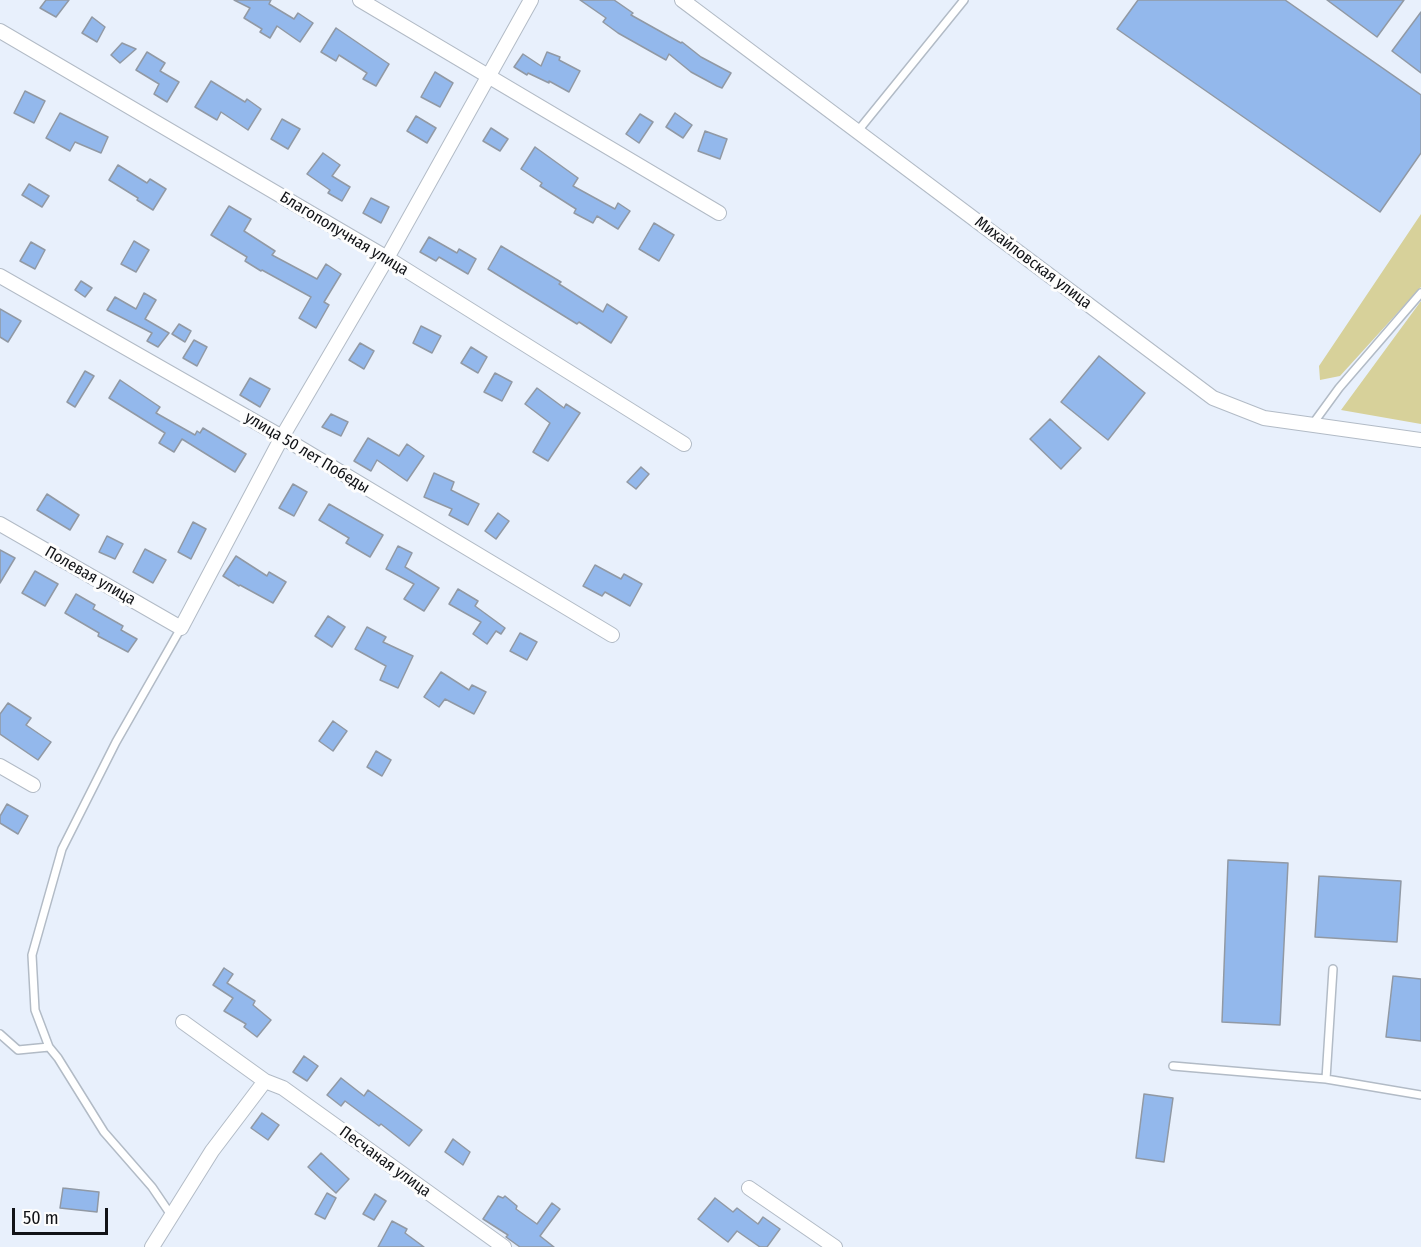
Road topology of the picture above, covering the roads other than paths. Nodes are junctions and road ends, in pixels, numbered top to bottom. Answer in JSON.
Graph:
{"nodes":[{"id":1,"x":360,"y":0,"type":"edge"},
{"id":2,"x":531,"y":0,"type":"edge"},
{"id":3,"x":682,"y":0,"type":"edge"},
{"id":4,"x":964,"y":0,"type":"edge"},
{"id":5,"x":0,"y":31,"type":"edge"},
{"id":6,"x":487,"y":77,"type":"junction"},
{"id":7,"x":857,"y":132,"type":"junction"},
{"id":8,"x":719,"y":213,"type":"dead end"},
{"id":9,"x":387,"y":258,"type":"junction"},
{"id":10,"x":0,"y":276,"type":"edge"},
{"id":11,"x":1421,"y":293,"type":"edge"},
{"id":12,"x":1312,"y":424,"type":"junction"},
{"id":13,"x":282,"y":437,"type":"junction"},
{"id":14,"x":1421,"y":440,"type":"edge"},
{"id":15,"x":684,"y":444,"type":"dead end"},
{"id":16,"x":0,"y":524,"type":"edge"},
{"id":17,"x":181,"y":628,"type":"junction"},
{"id":18,"x":612,"y":635,"type":"dead end"},
{"id":19,"x":0,"y":766,"type":"edge"},
{"id":20,"x":33,"y":785,"type":"dead end"},
{"id":21,"x":1333,"y":969,"type":"dead end"},
{"id":22,"x":183,"y":1023,"type":"dead end"},
{"id":23,"x":0,"y":1034,"type":"edge"},
{"id":24,"x":49,"y":1047,"type":"junction"},
{"id":25,"x":1173,"y":1066,"type":"dead end"},
{"id":26,"x":1326,"y":1079,"type":"junction"},
{"id":27,"x":264,"y":1081,"type":"junction"},
{"id":28,"x":1421,"y":1095,"type":"edge"},
{"id":29,"x":750,"y":1188,"type":"dead end"},
{"id":30,"x":171,"y":1215,"type":"junction"},
{"id":31,"x":152,"y":1247,"type":"edge"},
{"id":32,"x":504,"y":1247,"type":"edge"},
{"id":33,"x":835,"y":1247,"type":"edge"}],
"edges":[{"from":1,"to":6,"type":"street"},
{"from":2,"to":6,"type":"street"},
{"from":3,"to":7,"type":"street","name":"Михайловская улица"},
{"from":4,"to":7,"type":"lane"},
{"from":5,"to":9,"type":"street","name":"Благополучная улица"},
{"from":6,"to":8,"type":"street"},
{"from":6,"to":9,"type":"street"},
{"from":7,"to":12,"type":"street","name":"Михайловская улица"},
{"from":9,"to":13,"type":"street"},
{"from":9,"to":15,"type":"street","name":"Благополучная улица"},
{"from":10,"to":13,"type":"street","name":"улица 50 лет Победы"},
{"from":11,"to":12,"type":"lane"},
{"from":12,"to":14,"type":"street","name":"Михайловская улица"},
{"from":13,"to":17,"type":"street"},
{"from":13,"to":18,"type":"street","name":"улица 50 лет Победы"},
{"from":16,"to":17,"type":"street","name":"Полевая улица"},
{"from":17,"to":24,"type":"lane"},
{"from":19,"to":20,"type":"street"},
{"from":21,"to":26,"type":"lane"},
{"from":22,"to":27,"type":"street","name":"Песчаная улица"},
{"from":23,"to":24,"type":"lane"},
{"from":24,"to":30,"type":"lane"},
{"from":25,"to":26,"type":"lane"},
{"from":26,"to":28,"type":"lane"},
{"from":27,"to":30,"type":"street"},
{"from":27,"to":32,"type":"street","name":"Песчаная улица"},
{"from":29,"to":33,"type":"street"},
{"from":30,"to":31,"type":"street"}]}
